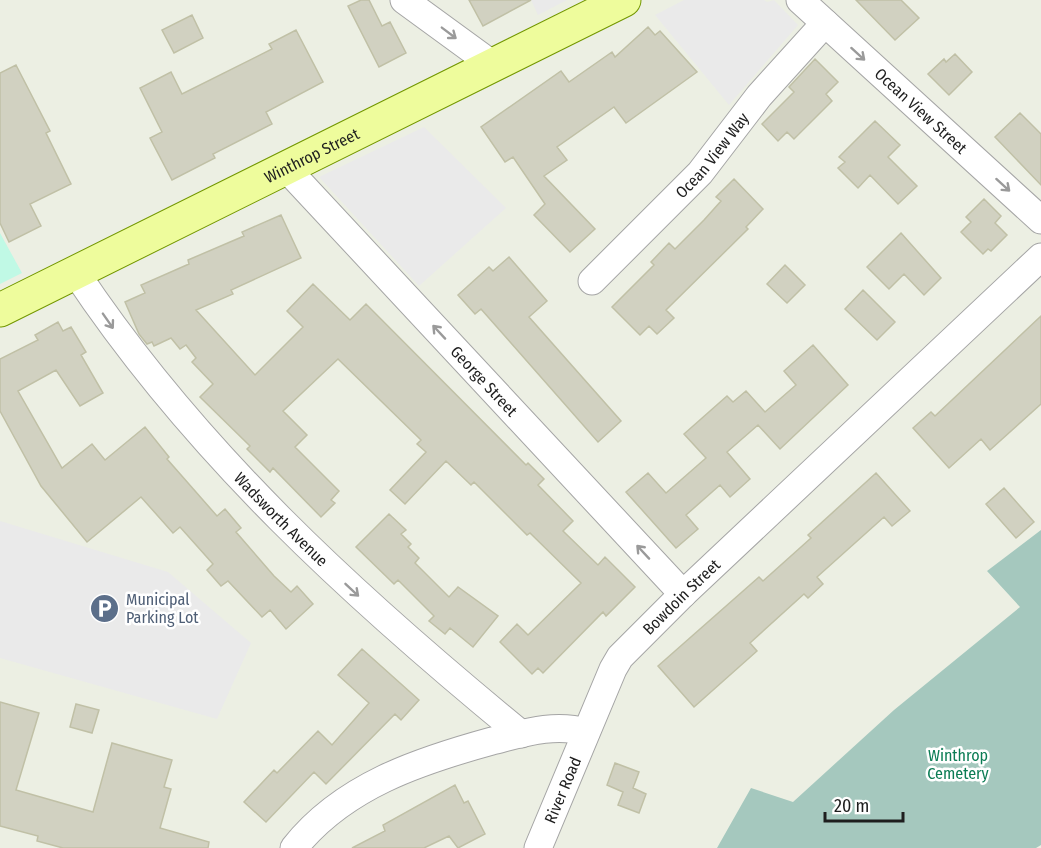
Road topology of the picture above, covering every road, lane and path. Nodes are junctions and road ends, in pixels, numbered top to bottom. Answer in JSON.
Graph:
{"nodes":[{"id":1,"x":404,"y":0,"type":"edge"},
{"id":2,"x":624,"y":0,"type":"edge"},
{"id":3,"x":800,"y":0,"type":"edge"},
{"id":4,"x":825,"y":23,"type":"junction"},
{"id":5,"x":493,"y":65,"type":"junction"},
{"id":6,"x":286,"y":168,"type":"junction"},
{"id":7,"x":1041,"y":220,"type":"edge"},
{"id":8,"x":1041,"y":257,"type":"edge"},
{"id":9,"x":76,"y":273,"type":"junction"},
{"id":10,"x":592,"y":281,"type":"dead end"},
{"id":11,"x":0,"y":310,"type":"edge"},
{"id":12,"x":683,"y":594,"type":"junction"},
{"id":13,"x":586,"y":732,"type":"junction"},
{"id":14,"x":521,"y":734,"type":"junction"},
{"id":15,"x":294,"y":848,"type":"edge"},
{"id":16,"x":538,"y":848,"type":"edge"}],
"edges":[{"from":1,"to":5,"type":"street","one_way":true},
{"from":2,"to":5,"type":"main road","name":"Winthrop Street"},
{"from":3,"to":4,"type":"street","name":"Ocean View Street"},
{"from":4,"to":7,"type":"street","name":"Ocean View Street","one_way":true},
{"from":4,"to":10,"type":"street","name":"Ocean View Way"},
{"from":5,"to":6,"type":"main road","name":"Winthrop Street"},
{"from":6,"to":9,"type":"main road","name":"Winthrop Street"},
{"from":12,"to":6,"type":"street","name":"George Street","one_way":true},
{"from":8,"to":12,"type":"street","name":"Bowdoin Street"},
{"from":9,"to":11,"type":"main road","name":"Winthrop Street"},
{"from":9,"to":14,"type":"street","name":"Wadsworth Avenue","one_way":true},
{"from":12,"to":13,"type":"street","name":"Bowdoin Street"},
{"from":13,"to":14,"type":"street"},
{"from":13,"to":16,"type":"street","name":"River Road"},
{"from":14,"to":15,"type":"street"}]}
